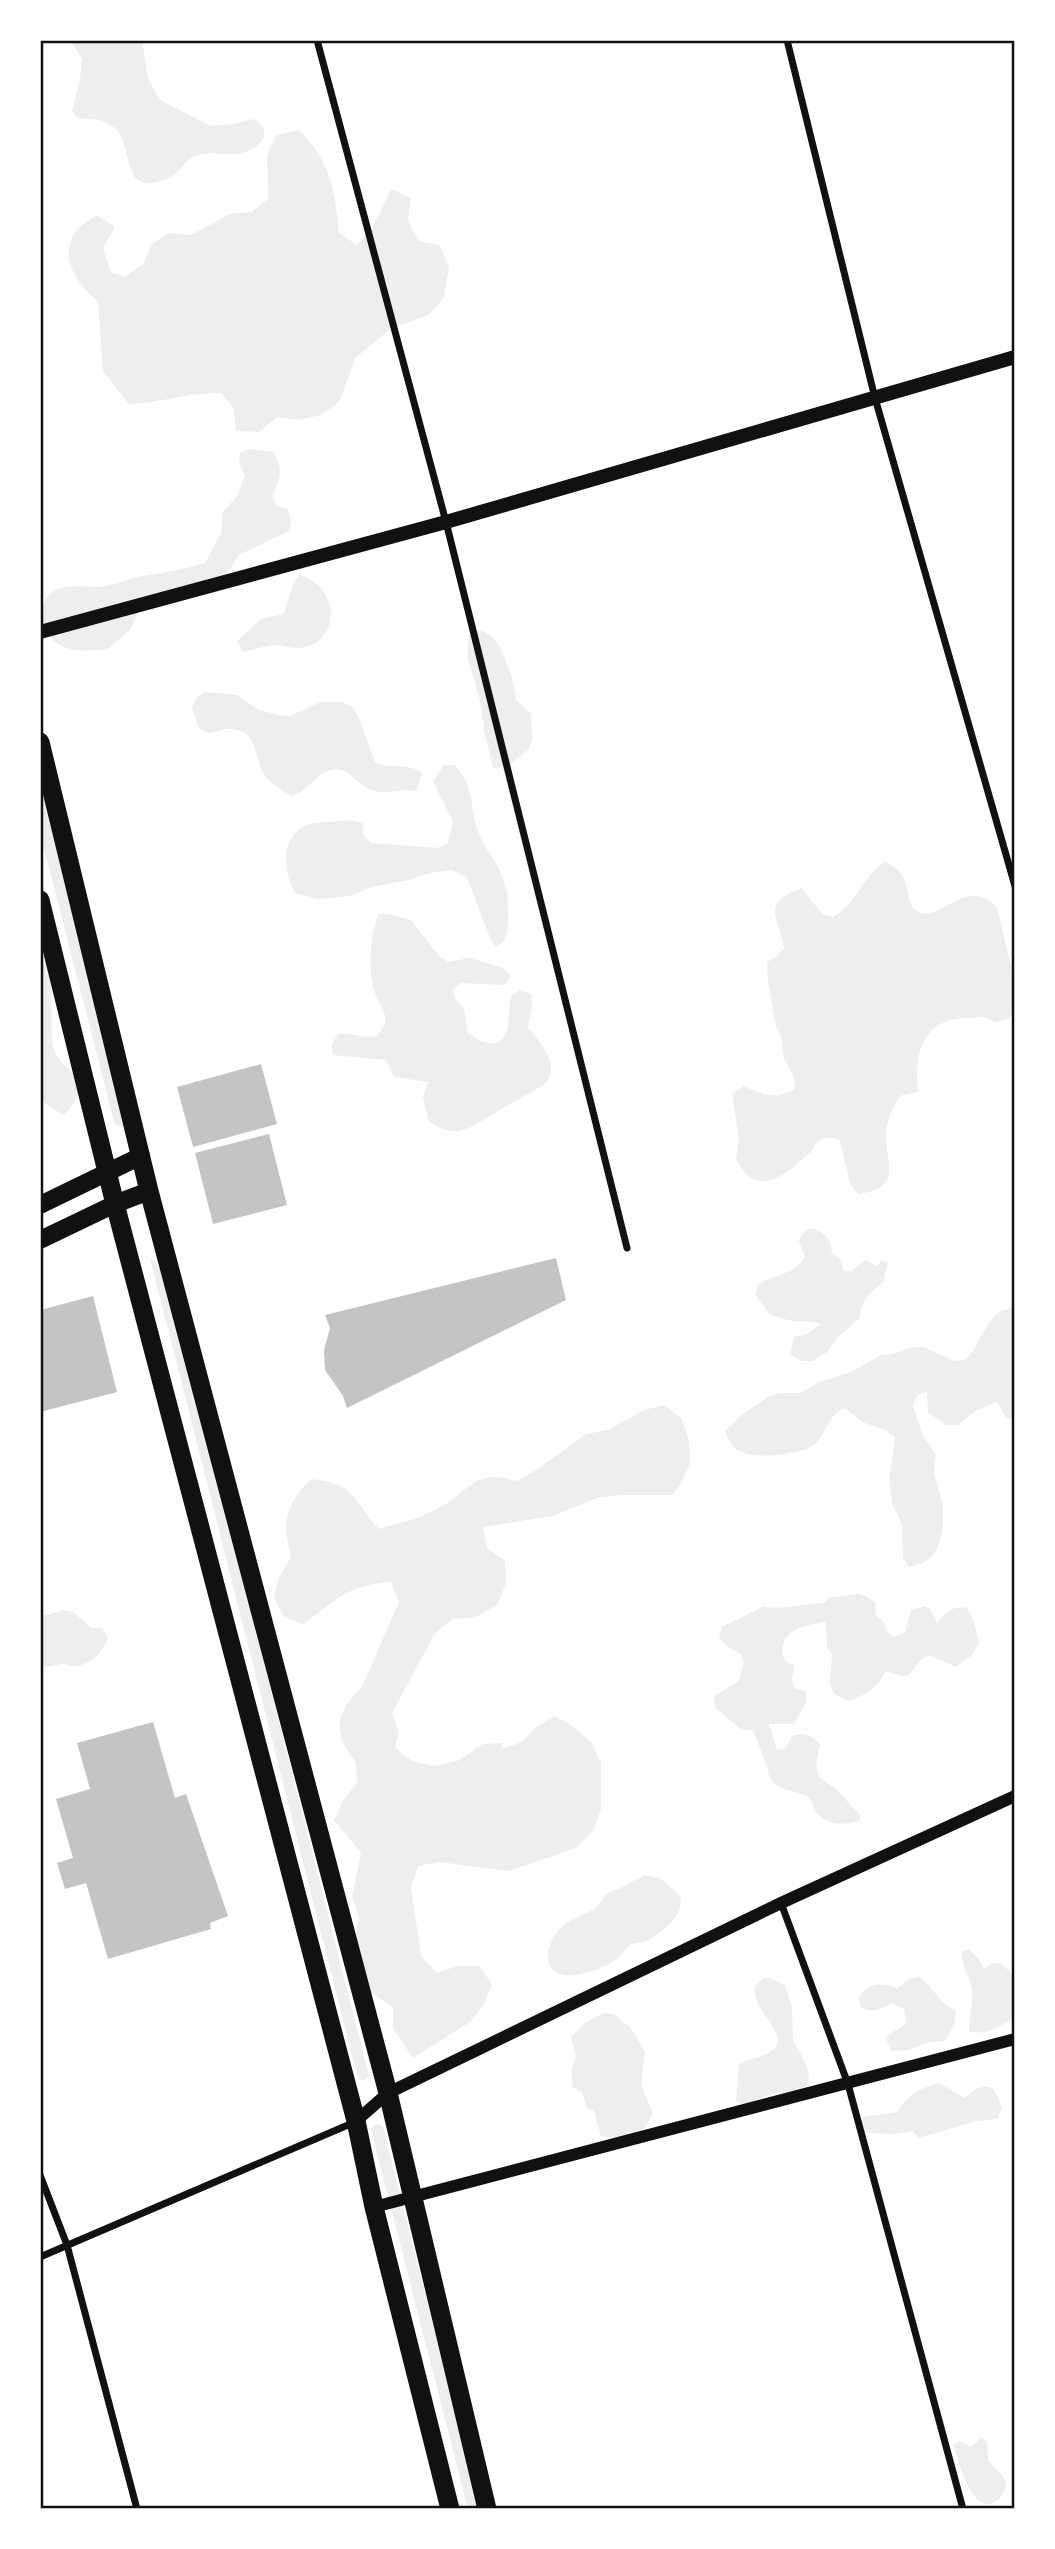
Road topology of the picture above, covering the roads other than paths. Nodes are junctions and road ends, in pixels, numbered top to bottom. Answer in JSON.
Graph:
{"nodes":[{"id":1,"x":317,"y":40,"type":"edge"},
{"id":2,"x":787,"y":40,"type":"edge"},
{"id":3,"x":1015,"y":357,"type":"edge"},
{"id":4,"x":876,"y":398,"type":"junction"},
{"id":5,"x":446,"y":522,"type":"junction"},
{"id":6,"x":40,"y":632,"type":"edge"},
{"id":7,"x":40,"y":742,"type":"edge"},
{"id":8,"x":1012,"y":866,"type":"edge"},
{"id":9,"x":1015,"y":886,"type":"edge"},
{"id":10,"x":40,"y":900,"type":"edge"},
{"id":11,"x":141,"y":1156,"type":"junction"},
{"id":12,"x":107,"y":1171,"type":"junction"},
{"id":13,"x":149,"y":1191,"type":"junction"},
{"id":14,"x":115,"y":1204,"type":"junction"},
{"id":15,"x":40,"y":1205,"type":"edge"},
{"id":16,"x":40,"y":1240,"type":"edge"},
{"id":17,"x":628,"y":1248,"type":"dead end"},
{"id":18,"x":1015,"y":1796,"type":"edge"},
{"id":19,"x":781,"y":1903,"type":"junction"},
{"id":20,"x":1015,"y":2039,"type":"edge"},
{"id":21,"x":848,"y":2084,"type":"junction"},
{"id":22,"x":388,"y":2092,"type":"junction"},
{"id":23,"x":356,"y":2121,"type":"junction"},
{"id":24,"x":40,"y":2175,"type":"edge"},
{"id":25,"x":411,"y":2197,"type":"junction"},
{"id":26,"x":374,"y":2207,"type":"junction"},
{"id":27,"x":68,"y":2245,"type":"junction"},
{"id":28,"x":40,"y":2257,"type":"edge"},
{"id":29,"x":138,"y":2509,"type":"edge"},
{"id":30,"x":450,"y":2509,"type":"edge"},
{"id":31,"x":487,"y":2509,"type":"edge"},
{"id":32,"x":963,"y":2509,"type":"edge"}],
"edges":[{"from":1,"to":5,"type":"street"},
{"from":2,"to":4,"type":"street"},
{"from":3,"to":4,"type":"main road"},
{"from":4,"to":5,"type":"main road"},
{"from":4,"to":8,"type":"street"},
{"from":5,"to":6,"type":"main road"},
{"from":5,"to":17,"type":"street"},
{"from":7,"to":11,"type":"highway"},
{"from":8,"to":9,"type":"street"},
{"from":10,"to":12,"type":"highway"},
{"from":11,"to":12,"type":"main road"},
{"from":11,"to":13,"type":"highway"},
{"from":12,"to":14,"type":"highway"},
{"from":12,"to":15,"type":"main road"},
{"from":13,"to":14,"type":"main road"},
{"from":13,"to":22,"type":"highway"},
{"from":14,"to":16,"type":"main road"},
{"from":14,"to":23,"type":"highway"},
{"from":18,"to":19,"type":"street"},
{"from":19,"to":21,"type":"street"},
{"from":19,"to":22,"type":"street"},
{"from":20,"to":21,"type":"street"},
{"from":21,"to":25,"type":"street"},
{"from":21,"to":32,"type":"street"},
{"from":22,"to":23,"type":"street"},
{"from":22,"to":25,"type":"highway"},
{"from":23,"to":26,"type":"highway"},
{"from":23,"to":27,"type":"street"},
{"from":24,"to":27,"type":"street"},
{"from":25,"to":26,"type":"street"},
{"from":25,"to":31,"type":"highway"},
{"from":26,"to":30,"type":"highway"},
{"from":27,"to":28,"type":"street"},
{"from":27,"to":29,"type":"street"}]}
